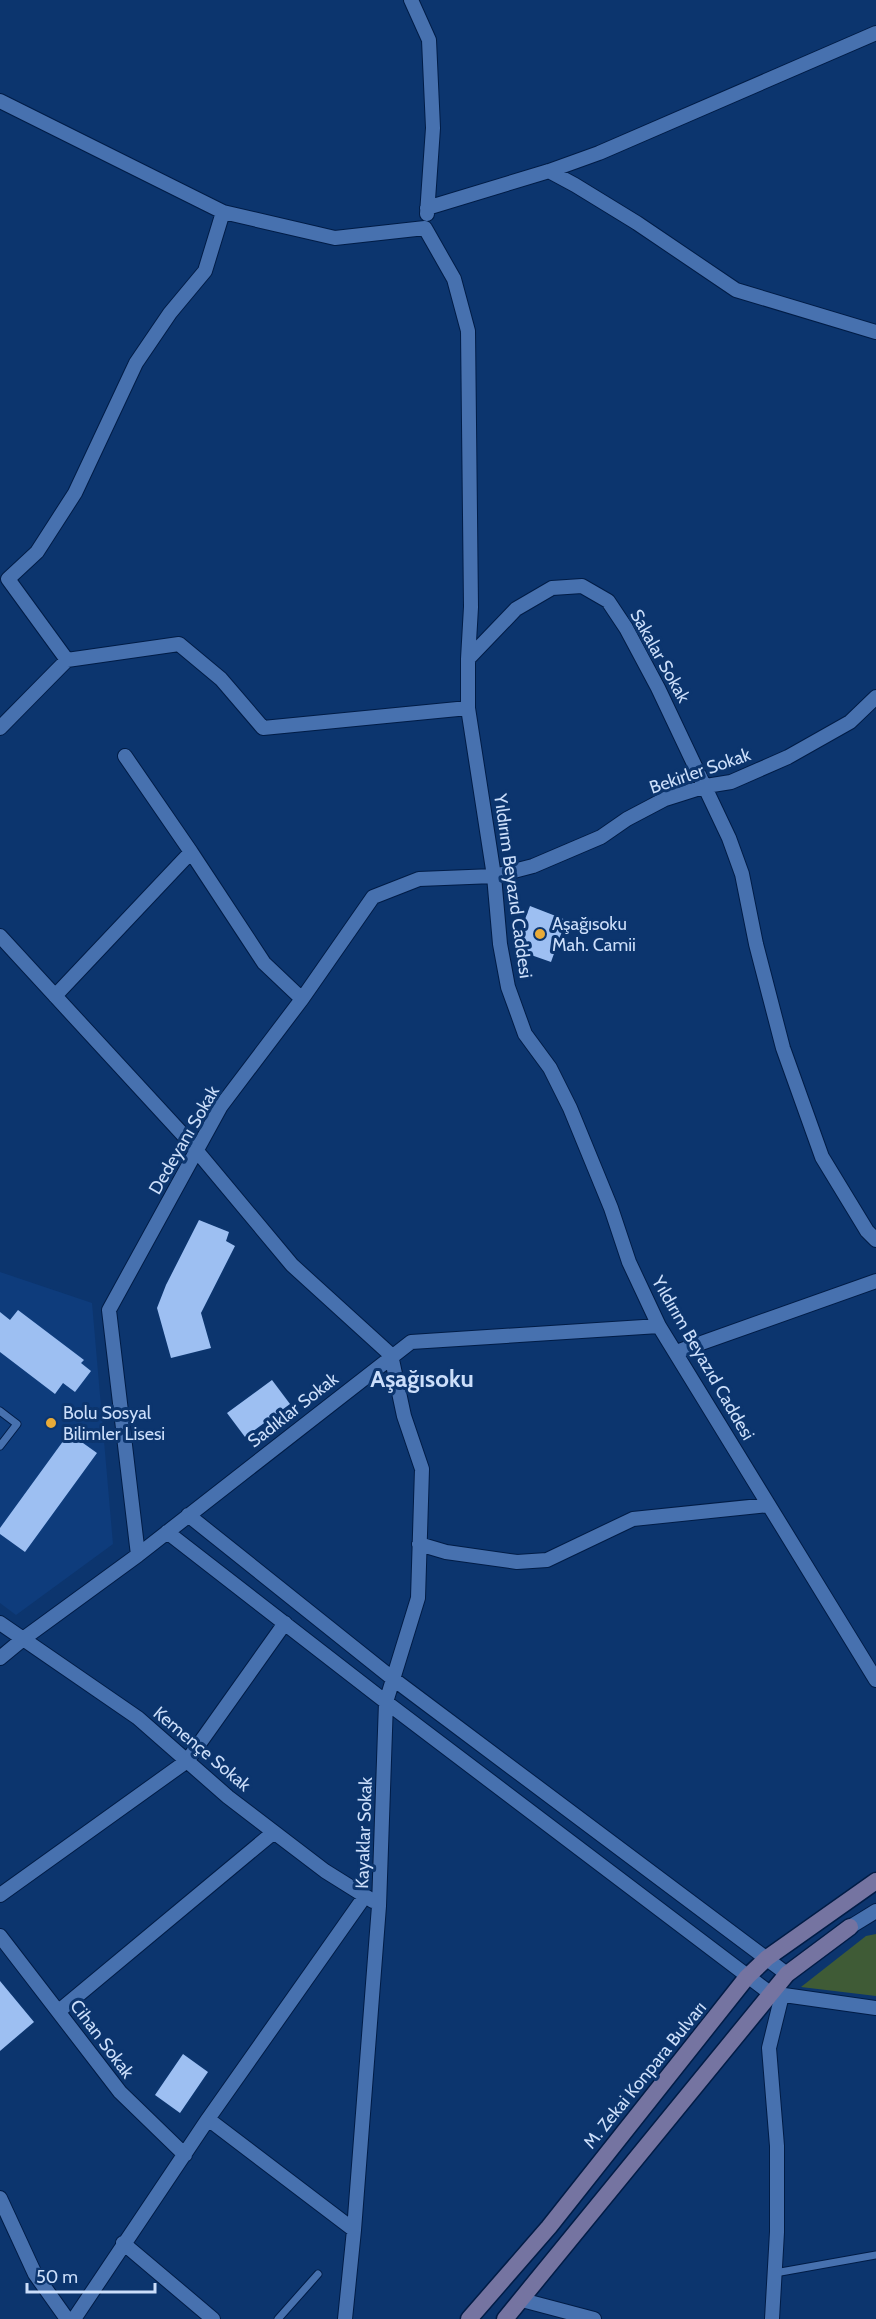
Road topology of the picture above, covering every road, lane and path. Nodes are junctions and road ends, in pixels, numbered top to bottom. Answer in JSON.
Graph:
{"nodes":[{"id":1,"x":411,"y":0,"type":"edge"},
{"id":2,"x":876,"y":33,"type":"edge"},
{"id":3,"x":0,"y":101,"type":"edge"},
{"id":4,"x":549,"y":171,"type":"junction"},
{"id":5,"x":427,"y":208,"type":"junction"},
{"id":6,"x":223,"y":212,"type":"junction"},
{"id":7,"x":425,"y":228,"type":"junction"},
{"id":8,"x":876,"y":332,"type":"edge"},
{"id":9,"x":4,"y":577,"type":"edge"},
{"id":10,"x":468,"y":659,"type":"junction"},
{"id":11,"x":67,"y":660,"type":"junction"},
{"id":12,"x":876,"y":697,"type":"edge"},
{"id":13,"x":468,"y":708,"type":"junction"},
{"id":14,"x":0,"y":728,"type":"edge"},
{"id":15,"x":125,"y":756,"type":"dead end"},
{"id":16,"x":706,"y":786,"type":"junction"},
{"id":17,"x":191,"y":852,"type":"junction"},
{"id":18,"x":494,"y":876,"type":"junction"},
{"id":19,"x":0,"y":936,"type":"edge"},
{"id":20,"x":55,"y":996,"type":"junction"},
{"id":21,"x":302,"y":999,"type":"junction"},
{"id":22,"x":196,"y":1151,"type":"junction"},
{"id":23,"x":876,"y":1240,"type":"edge"},
{"id":24,"x":876,"y":1281,"type":"edge"},
{"id":25,"x":659,"y":1326,"type":"junction"},
{"id":26,"x":676,"y":1352,"type":"junction"},
{"id":27,"x":392,"y":1355,"type":"junction"},
{"id":28,"x":0,"y":1411,"type":"edge"},
{"id":29,"x":0,"y":1446,"type":"edge"},
{"id":30,"x":768,"y":1505,"type":"junction"},
{"id":31,"x":188,"y":1515,"type":"junction"},
{"id":32,"x":167,"y":1532,"type":"junction"},
{"id":33,"x":419,"y":1545,"type":"junction"},
{"id":34,"x":138,"y":1555,"type":"junction"},
{"id":35,"x":0,"y":1623,"type":"edge"},
{"id":36,"x":285,"y":1623,"type":"junction"},
{"id":37,"x":23,"y":1639,"type":"junction"},
{"id":38,"x":0,"y":1658,"type":"edge"},
{"id":39,"x":392,"y":1678,"type":"junction"},
{"id":40,"x":876,"y":1680,"type":"edge"},
{"id":41,"x":386,"y":1702,"type":"junction"},
{"id":42,"x":187,"y":1761,"type":"junction"},
{"id":43,"x":274,"y":1832,"type":"junction"},
{"id":44,"x":876,"y":1881,"type":"edge"},
{"id":45,"x":0,"y":1895,"type":"edge"},
{"id":46,"x":365,"y":1896,"type":"junction"},
{"id":47,"x":379,"y":1906,"type":"junction"},
{"id":48,"x":876,"y":1911,"type":"edge"},
{"id":49,"x":850,"y":1927,"type":"joint"},
{"id":50,"x":0,"y":1936,"type":"edge"},
{"id":51,"x":767,"y":1958,"type":"junction"},
{"id":52,"x":787,"y":1974,"type":"junction"},
{"id":53,"x":747,"y":1977,"type":"junction"},
{"id":54,"x":776,"y":1994,"type":"junction"},
{"id":55,"x":876,"y":2008,"type":"edge"},
{"id":56,"x":59,"y":2011,"type":"junction"},
{"id":57,"x":208,"y":2119,"type":"junction"},
{"id":58,"x":185,"y":2155,"type":"junction"},
{"id":59,"x":0,"y":2198,"type":"edge"},
{"id":60,"x":354,"y":2230,"type":"junction"},
{"id":61,"x":123,"y":2243,"type":"junction"},
{"id":62,"x":876,"y":2255,"type":"edge"},
{"id":63,"x":776,"y":2273,"type":"junction"},
{"id":64,"x":318,"y":2274,"type":"dead end"},
{"id":65,"x":522,"y":2300,"type":"junction"},
{"id":66,"x":67,"y":2319,"type":"edge"},
{"id":67,"x":74,"y":2319,"type":"edge"},
{"id":68,"x":213,"y":2319,"type":"edge"},
{"id":69,"x":278,"y":2319,"type":"edge"},
{"id":70,"x":345,"y":2319,"type":"edge"},
{"id":71,"x":469,"y":2319,"type":"edge"},
{"id":72,"x":506,"y":2319,"type":"edge"},
{"id":73,"x":594,"y":2319,"type":"edge"},
{"id":74,"x":772,"y":2319,"type":"edge"}],
"edges":[{"from":1,"to":5,"type":"street"},
{"from":2,"to":4,"type":"street"},
{"from":3,"to":6,"type":"street"},
{"from":4,"to":5,"type":"street"},
{"from":4,"to":8,"type":"street"},
{"from":5,"to":7,"type":"street"},
{"from":6,"to":7,"type":"street"},
{"from":6,"to":9,"type":"street"},
{"from":7,"to":10,"type":"street","name":"Yıldırım Beyazıd Caddesi"},
{"from":9,"to":11,"type":"street"},
{"from":10,"to":13,"type":"street","name":"Yıldırım Beyazıd Caddesi"},
{"from":10,"to":16,"type":"street","name":"Sakalar Sokak"},
{"from":11,"to":13,"type":"street"},
{"from":11,"to":14,"type":"street"},
{"from":12,"to":16,"type":"street","name":"Bekirler Sokak"},
{"from":13,"to":18,"type":"street","name":"Yıldırım Beyazıd Caddesi"},
{"from":15,"to":17,"type":"street"},
{"from":16,"to":18,"type":"street","name":"Bekirler Sokak"},
{"from":16,"to":23,"type":"street","name":"Sakalar Sokak"},
{"from":17,"to":20,"type":"street"},
{"from":17,"to":21,"type":"street"},
{"from":18,"to":21,"type":"street","name":"Dedeyanı Sokak"},
{"from":18,"to":25,"type":"street","name":"Yıldırım Beyazıd Caddesi"},
{"from":19,"to":20,"type":"street"},
{"from":20,"to":22,"type":"street"},
{"from":21,"to":22,"type":"street","name":"Dedeyanı Sokak"},
{"from":22,"to":27,"type":"street"},
{"from":22,"to":34,"type":"street","name":"Dedeyanı Sokak"},
{"from":24,"to":26,"type":"street"},
{"from":25,"to":26,"type":"street","name":"Yıldırım Beyazıd Caddesi"},
{"from":25,"to":27,"type":"street","name":"Sadıklar Sokak"},
{"from":26,"to":30,"type":"street","name":"Yıldırım Beyazıd Caddesi"},
{"from":27,"to":31,"type":"street","name":"Sadıklar Sokak"},
{"from":27,"to":33,"type":"street","name":"Kayaklar Sokak"},
{"from":28,"to":29,"type":"lane"},
{"from":30,"to":33,"type":"street"},
{"from":30,"to":40,"type":"street","name":"Yıldırım Beyazıd Caddesi"},
{"from":31,"to":32,"type":"street","name":"Sadıklar Sokak"},
{"from":31,"to":39,"type":"street"},
{"from":32,"to":34,"type":"street","name":"Sadıklar Sokak"},
{"from":32,"to":36,"type":"street"},
{"from":33,"to":39,"type":"street","name":"Kayaklar Sokak"},
{"from":34,"to":37,"type":"street","name":"Sadıklar Sokak"},
{"from":35,"to":37,"type":"street","name":"Kemençe Sokak"},
{"from":36,"to":41,"type":"street"},
{"from":36,"to":42,"type":"street"},
{"from":37,"to":38,"type":"street","name":"Sadıklar Sokak"},
{"from":37,"to":42,"type":"street","name":"Kemençe Sokak"},
{"from":39,"to":41,"type":"street","name":"Kayaklar Sokak"},
{"from":39,"to":51,"type":"street"},
{"from":41,"to":47,"type":"street","name":"Kayaklar Sokak"},
{"from":41,"to":53,"type":"street"},
{"from":42,"to":43,"type":"street","name":"Kemençe Sokak"},
{"from":42,"to":45,"type":"street"},
{"from":43,"to":46,"type":"street","name":"Kemençe Sokak"},
{"from":43,"to":56,"type":"street"},
{"from":44,"to":51,"type":"main road","name":"M. Zekai Konpara Bulvarı"},
{"from":46,"to":47,"type":"street","name":"Kemençe Sokak"},
{"from":46,"to":57,"type":"street"},
{"from":47,"to":60,"type":"street","name":"Kayaklar Sokak"},
{"from":48,"to":49,"type":"street"},
{"from":49,"to":52,"type":"main road"},
{"from":50,"to":56,"type":"street","name":"Cihan Sokak"},
{"from":51,"to":52,"type":"street"},
{"from":51,"to":53,"type":"main road","name":"M. Zekai Konpara Bulvarı"},
{"from":52,"to":54,"type":"main road"},
{"from":53,"to":54,"type":"street"},
{"from":53,"to":71,"type":"main road","name":"M. Zekai Konpara Bulvarı"},
{"from":54,"to":55,"type":"street"},
{"from":54,"to":63,"type":"street"},
{"from":54,"to":65,"type":"main road"},
{"from":56,"to":58,"type":"street","name":"Cihan Sokak"},
{"from":57,"to":58,"type":"street"},
{"from":57,"to":60,"type":"street"},
{"from":58,"to":61,"type":"street"},
{"from":59,"to":66,"type":"street"},
{"from":60,"to":70,"type":"street","name":"Kayaklar Sokak"},
{"from":61,"to":67,"type":"street"},
{"from":61,"to":68,"type":"street"},
{"from":62,"to":63,"type":"lane"},
{"from":63,"to":74,"type":"street"},
{"from":64,"to":69,"type":"lane"},
{"from":65,"to":72,"type":"main road"},
{"from":65,"to":73,"type":"street"}]}
